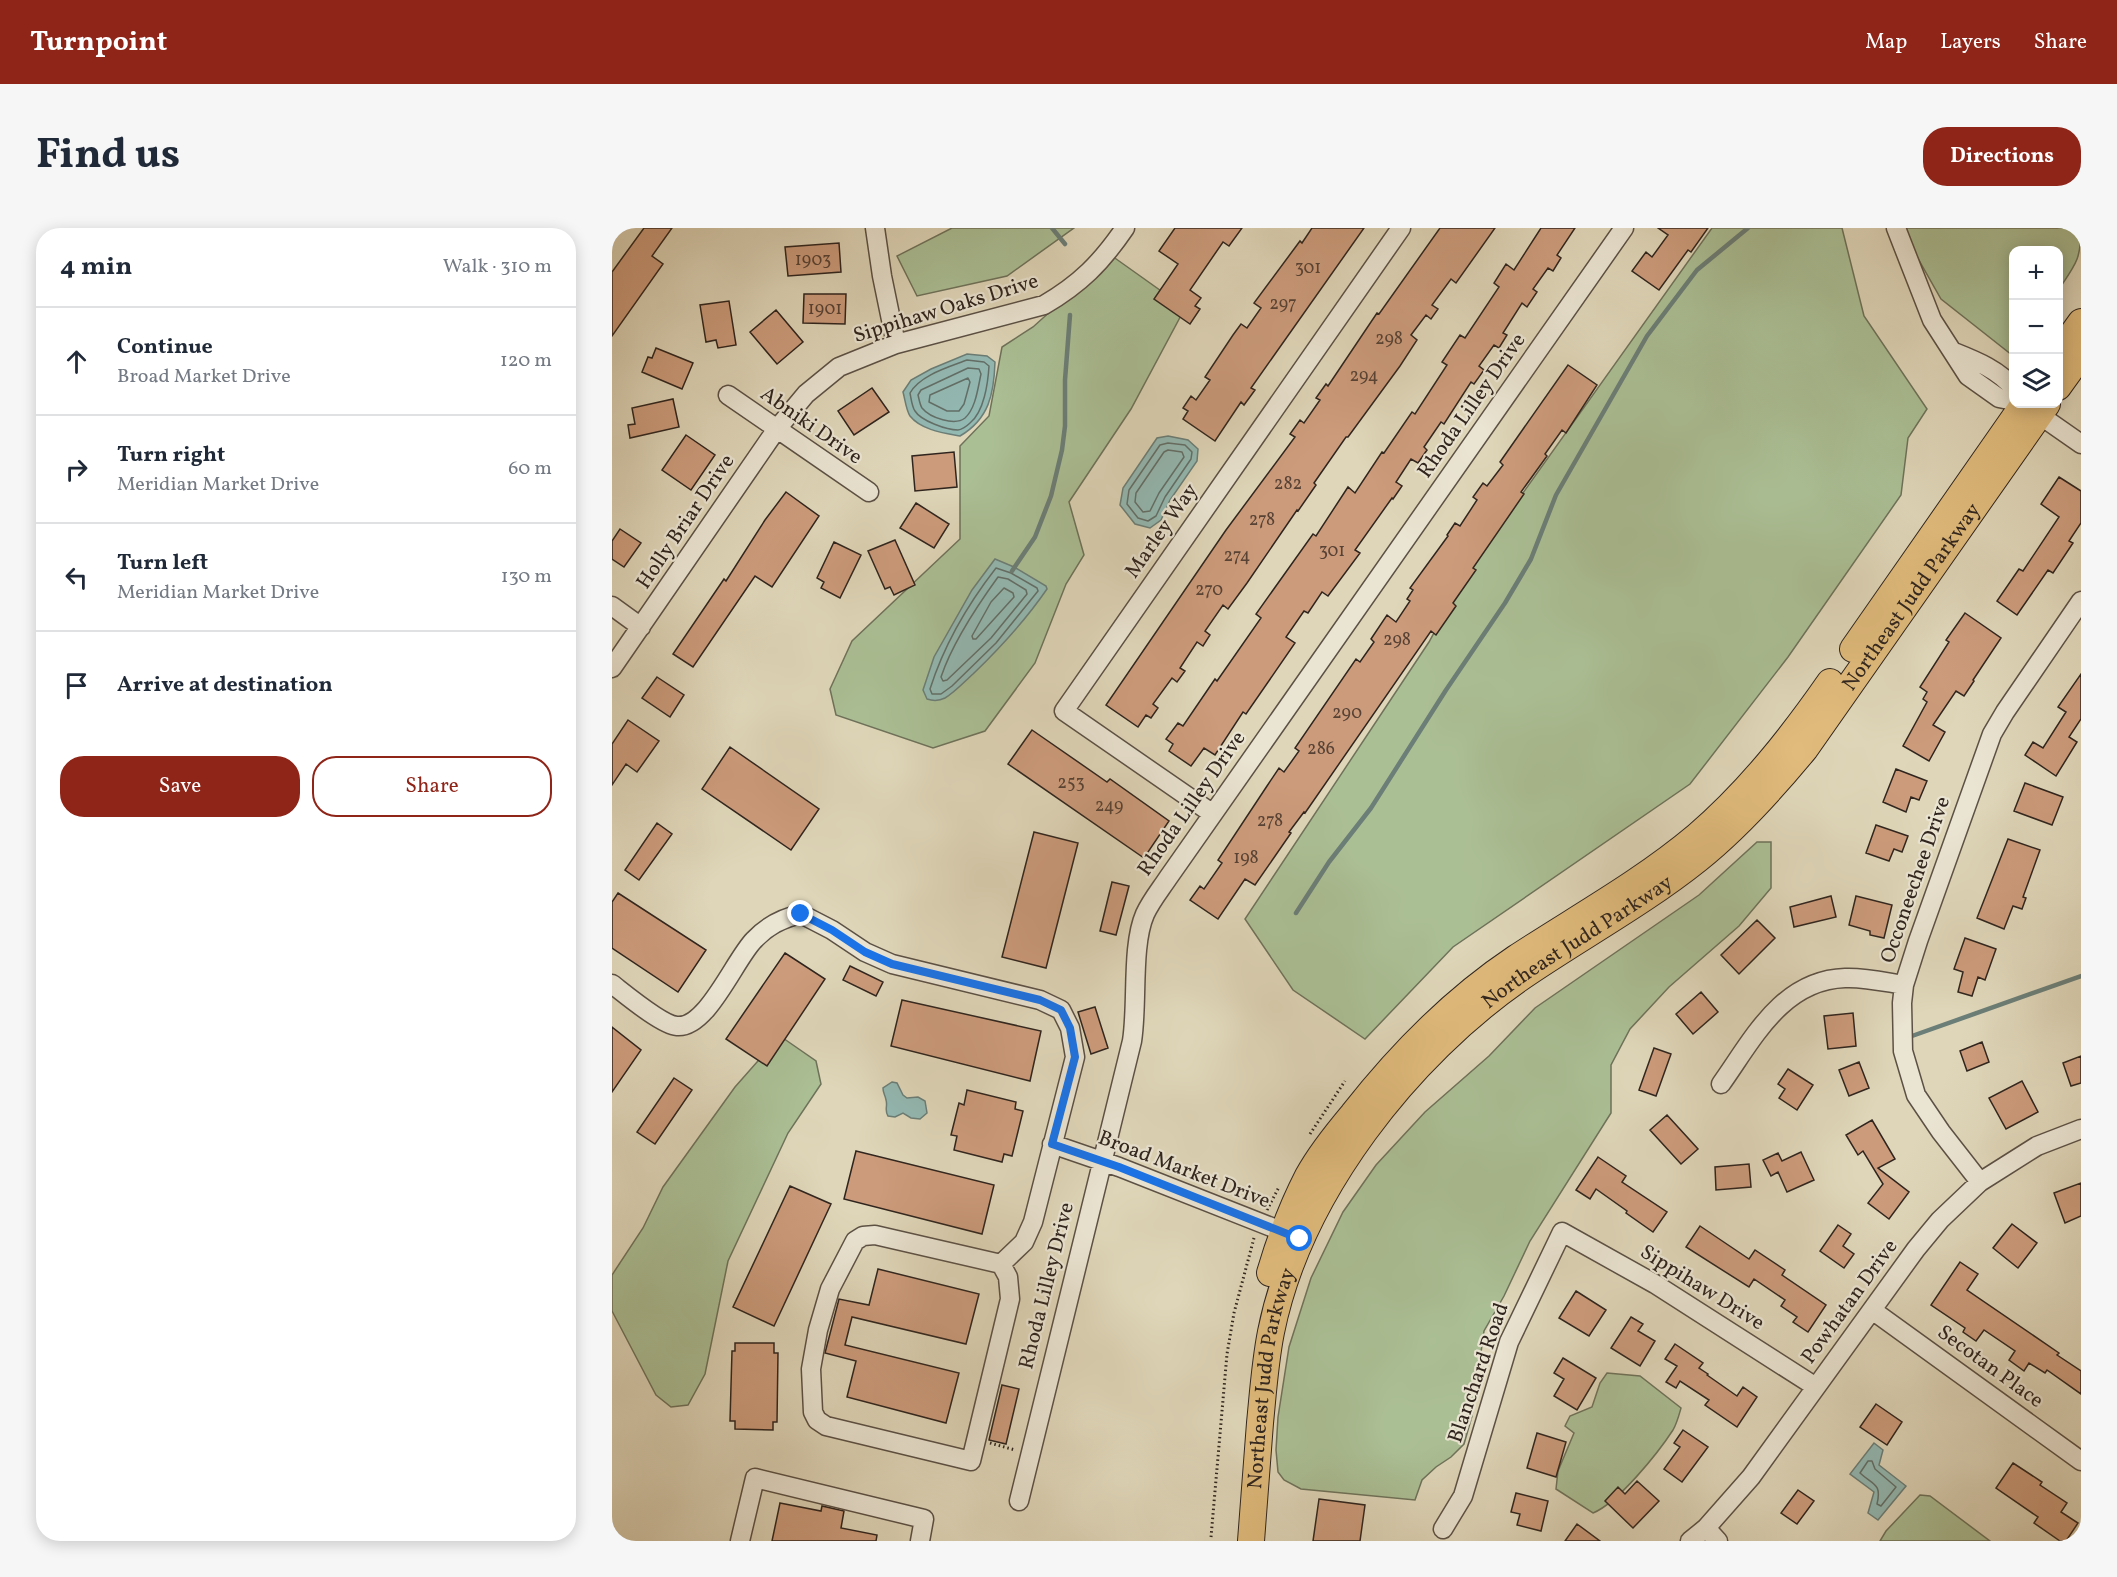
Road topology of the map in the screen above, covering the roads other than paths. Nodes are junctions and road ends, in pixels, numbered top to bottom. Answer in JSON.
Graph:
{"nodes":[{"id":1,"x":875,"y":228,"type":"edge"},
{"id":2,"x":1125,"y":228,"type":"edge"},
{"id":3,"x":1401,"y":228,"type":"edge"},
{"id":4,"x":1624,"y":228,"type":"edge"},
{"id":5,"x":1896,"y":228,"type":"edge"},
{"id":6,"x":2081,"y":322,"type":"edge"},
{"id":7,"x":896,"y":345,"type":"junction"},
{"id":8,"x":2063,"y":347,"type":"edge"},
{"id":9,"x":1953,"y":352,"type":"junction"},
{"id":10,"x":2081,"y":355,"type":"edge"},
{"id":11,"x":2063,"y":380,"type":"edge"},
{"id":12,"x":2009,"y":383,"type":"edge"},
{"id":13,"x":728,"y":395,"type":"dead end"},
{"id":14,"x":2009,"y":400,"type":"edge"},
{"id":15,"x":2032,"y":408,"type":"edge"},
{"id":16,"x":2036,"y":408,"type":"edge"},
{"id":17,"x":776,"y":430,"type":"junction"},
{"id":18,"x":2081,"y":444,"type":"edge"},
{"id":19,"x":869,"y":492,"type":"dead end"},
{"id":20,"x":2081,"y":601,"type":"edge"},
{"id":21,"x":612,"y":606,"type":"edge"},
{"id":22,"x":641,"y":627,"type":"junction"},
{"id":23,"x":612,"y":668,"type":"edge"},
{"id":24,"x":1213,"y":814,"type":"junction"},
{"id":25,"x":612,"y":984,"type":"edge"},
{"id":26,"x":1904,"y":985,"type":"junction"},
{"id":27,"x":1721,"y":1084,"type":"dead end"},
{"id":28,"x":2081,"y":1129,"type":"edge"},
{"id":29,"x":1052,"y":1144,"type":"junction"},
{"id":30,"x":1101,"y":1162,"type":"junction"},
{"id":31,"x":1980,"y":1182,"type":"junction"},
{"id":32,"x":1562,"y":1232,"type":"joint"},
{"id":33,"x":1292,"y":1235,"type":"junction"},
{"id":34,"x":1001,"y":1264,"type":"junction"},
{"id":35,"x":1872,"y":1310,"type":"junction"},
{"id":36,"x":1816,"y":1387,"type":"junction"},
{"id":37,"x":2081,"y":1461,"type":"edge"},
{"id":38,"x":1019,"y":1501,"type":"dead end"},
{"id":39,"x":1443,"y":1529,"type":"dead end"},
{"id":40,"x":1712,"y":1534,"type":"edge"},
{"id":41,"x":740,"y":1541,"type":"edge"},
{"id":42,"x":920,"y":1541,"type":"edge"},
{"id":43,"x":1238,"y":1541,"type":"edge"},
{"id":44,"x":1251,"y":1541,"type":"edge"},
{"id":45,"x":1690,"y":1541,"type":"edge"}],
"edges":[{"from":1,"to":7,"type":"street"},
{"from":2,"to":7,"type":"street","name":"Sippihaw Oaks Drive"},
{"from":3,"to":24,"type":"street","name":"Marley Way"},
{"from":4,"to":24,"type":"street","name":"Rhoda Lilley Drive"},
{"from":5,"to":9,"type":"street"},
{"from":6,"to":8,"type":"highway"},
{"from":7,"to":17,"type":"street","name":"Sippihaw Oaks Drive"},
{"from":9,"to":12,"type":"street"},
{"from":9,"to":14,"type":"street"},
{"from":10,"to":11,"type":"highway"},
{"from":13,"to":17,"type":"street","name":"Abniki Drive"},
{"from":15,"to":33,"type":"highway","name":"Northeast Judd Parkway"},
{"from":16,"to":18,"type":"street"},
{"from":17,"to":19,"type":"street","name":"Abniki Drive"},
{"from":17,"to":22,"type":"street","name":"Holly Briar Drive"},
{"from":20,"to":26,"type":"street","name":"Occoneechee Drive"},
{"from":21,"to":22,"type":"street"},
{"from":22,"to":23,"type":"street","name":"Holly Briar Drive"},
{"from":24,"to":30,"type":"street","name":"Rhoda Lilley Drive"},
{"from":25,"to":29,"type":"street"},
{"from":26,"to":27,"type":"street"},
{"from":26,"to":31,"type":"street","name":"Occoneechee Drive"},
{"from":28,"to":31,"type":"street","name":"Powhatan Drive"},
{"from":29,"to":30,"type":"street","name":"Broad Market Drive"},
{"from":29,"to":34,"type":"street"},
{"from":30,"to":33,"type":"street","name":"Broad Market Drive"},
{"from":30,"to":38,"type":"street","name":"Rhoda Lilley Drive"},
{"from":31,"to":35,"type":"street","name":"Powhatan Drive"},
{"from":32,"to":36,"type":"street","name":"Sippihaw Drive"},
{"from":32,"to":39,"type":"street","name":"Blanchard Road"},
{"from":33,"to":43,"type":"highway","name":"Northeast Judd Parkway"},
{"from":33,"to":44,"type":"highway","name":"Northeast Judd Parkway"},
{"from":34,"to":34,"type":"street"},
{"from":35,"to":36,"type":"street","name":"Powhatan Drive"},
{"from":35,"to":37,"type":"street","name":"Secotan Place"},
{"from":36,"to":40,"type":"street","name":"Powhatan Drive"},
{"from":40,"to":45,"type":"street","name":"Powhatan Drive"},
{"from":41,"to":42,"type":"street"}]}
